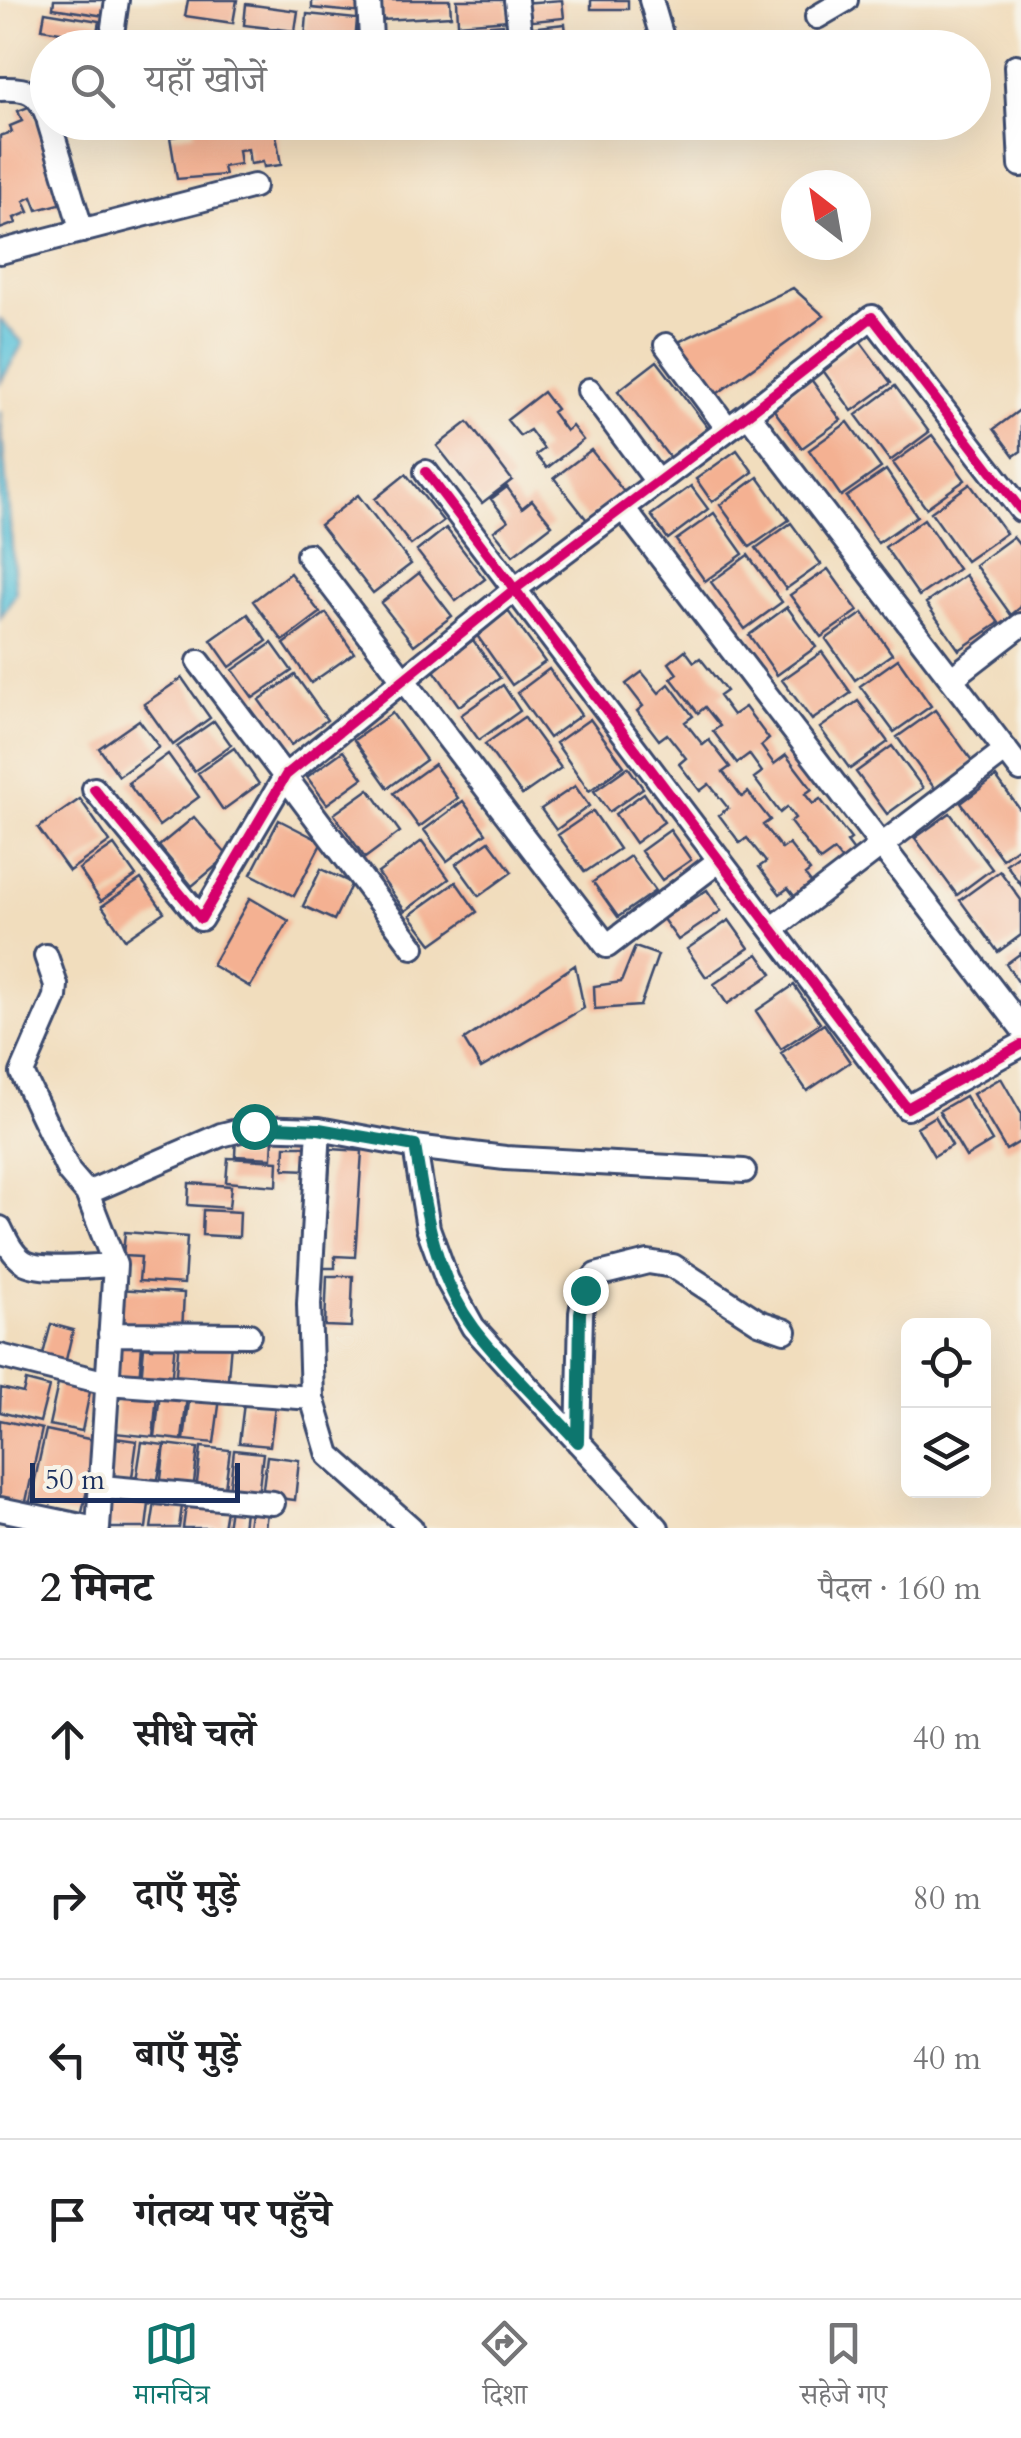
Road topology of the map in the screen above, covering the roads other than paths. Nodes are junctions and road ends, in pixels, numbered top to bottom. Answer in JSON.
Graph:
{"nodes":[{"id":1,"x":118,"y":0,"type":"edge"},
{"id":2,"x":369,"y":0,"type":"edge"},
{"id":3,"x":516,"y":0,"type":"edge"},
{"id":4,"x":652,"y":0,"type":"edge"},
{"id":5,"x":846,"y":0,"type":"edge"},
{"id":6,"x":817,"y":17,"type":"dead end"},
{"id":7,"x":113,"y":27,"type":"dead end"},
{"id":8,"x":371,"y":30,"type":"edge"},
{"id":9,"x":520,"y":30,"type":"edge"},
{"id":10,"x":660,"y":30,"type":"edge"},
{"id":11,"x":1016,"y":66,"type":"dead end"},
{"id":12,"x":54,"y":140,"type":"edge"},
{"id":13,"x":1021,"y":165,"type":"edge"},
{"id":14,"x":254,"y":186,"type":"dead end"},
{"id":15,"x":82,"y":230,"type":"junction"},
{"id":16,"x":0,"y":252,"type":"edge"},
{"id":17,"x":666,"y":345,"type":"dead end"},
{"id":18,"x":589,"y":390,"type":"dead end"},
{"id":19,"x":748,"y":414,"type":"junction"},
{"id":20,"x":728,"y":429,"type":"junction"},
{"id":21,"x":426,"y":472,"type":"dead end"},
{"id":22,"x":658,"y":483,"type":"junction"},
{"id":23,"x":623,"y":508,"type":"junction"},
{"id":24,"x":1021,"y":510,"type":"edge"},
{"id":25,"x":308,"y":555,"type":"dead end"},
{"id":26,"x":514,"y":589,"type":"junction"},
{"id":27,"x":1021,"y":625,"type":"edge"},
{"id":28,"x":199,"y":662,"type":"dead end"},
{"id":29,"x":951,"y":678,"type":"junction"},
{"id":30,"x":403,"y":681,"type":"junction"},
{"id":31,"x":1006,"y":750,"type":"junction"},
{"id":32,"x":1021,"y":770,"type":"edge"},
{"id":33,"x":286,"y":775,"type":"junction"},
{"id":34,"x":94,"y":789,"type":"dead end"},
{"id":35,"x":882,"y":845,"type":"junction"},
{"id":36,"x":720,"y":860,"type":"junction"},
{"id":37,"x":772,"y":929,"type":"junction"},
{"id":38,"x":413,"y":948,"type":"dead end"},
{"id":39,"x":46,"y":956,"type":"dead end"},
{"id":40,"x":1021,"y":1027,"type":"edge"},
{"id":41,"x":1021,"y":1045,"type":"edge"},
{"id":42,"x":319,"y":1129,"type":"junction"},
{"id":43,"x":415,"y":1146,"type":"junction"},
{"id":44,"x":744,"y":1171,"type":"dead end"},
{"id":45,"x":87,"y":1193,"type":"junction"},
{"id":46,"x":0,"y":1228,"type":"edge"},
{"id":47,"x":115,"y":1265,"type":"junction"},
{"id":48,"x":785,"y":1331,"type":"dead end"},
{"id":49,"x":110,"y":1334,"type":"junction"},
{"id":50,"x":249,"y":1334,"type":"dead end"},
{"id":51,"x":0,"y":1356,"type":"edge"},
{"id":52,"x":106,"y":1383,"type":"junction"},
{"id":53,"x":312,"y":1398,"type":"junction"},
{"id":54,"x":578,"y":1442,"type":"junction"},
{"id":55,"x":102,"y":1487,"type":"junction"},
{"id":56,"x":273,"y":1503,"type":"dead end"},
{"id":57,"x":0,"y":1508,"type":"edge"},
{"id":58,"x":94,"y":1528,"type":"edge"},
{"id":59,"x":411,"y":1528,"type":"edge"},
{"id":60,"x":657,"y":1528,"type":"edge"}],
"edges":[{"from":1,"to":7,"type":"street"},
{"from":2,"to":8,"type":"street"},
{"from":3,"to":9,"type":"street"},
{"from":4,"to":10,"type":"street"},
{"from":5,"to":6,"type":"street"},
{"from":11,"to":13,"type":"street"},
{"from":12,"to":15,"type":"street"},
{"from":14,"to":15,"type":"street"},
{"from":15,"to":16,"type":"street"},
{"from":17,"to":20,"type":"street"},
{"from":18,"to":22,"type":"street"},
{"from":19,"to":20,"type":"street"},
{"from":19,"to":24,"type":"street"},
{"from":19,"to":29,"type":"street"},
{"from":20,"to":22,"type":"street"},
{"from":21,"to":26,"type":"street"},
{"from":22,"to":23,"type":"street"},
{"from":23,"to":26,"type":"street"},
{"from":23,"to":35,"type":"street"},
{"from":25,"to":30,"type":"street"},
{"from":26,"to":30,"type":"street"},
{"from":26,"to":36,"type":"street"},
{"from":27,"to":29,"type":"street"},
{"from":28,"to":33,"type":"street"},
{"from":29,"to":31,"type":"street"},
{"from":30,"to":33,"type":"street"},
{"from":30,"to":36,"type":"street"},
{"from":31,"to":32,"type":"street"},
{"from":31,"to":35,"type":"street"},
{"from":33,"to":34,"type":"street"},
{"from":33,"to":38,"type":"street"},
{"from":35,"to":37,"type":"street"},
{"from":35,"to":40,"type":"street"},
{"from":36,"to":37,"type":"street"},
{"from":37,"to":41,"type":"street"},
{"from":39,"to":45,"type":"street"},
{"from":42,"to":43,"type":"street"},
{"from":42,"to":45,"type":"street"},
{"from":42,"to":53,"type":"street"},
{"from":43,"to":44,"type":"street"},
{"from":43,"to":54,"type":"street"},
{"from":45,"to":47,"type":"street"},
{"from":46,"to":47,"type":"street"},
{"from":47,"to":49,"type":"street"},
{"from":48,"to":54,"type":"street"},
{"from":49,"to":50,"type":"street"},
{"from":49,"to":52,"type":"street"},
{"from":51,"to":52,"type":"street"},
{"from":52,"to":53,"type":"street"},
{"from":52,"to":55,"type":"street"},
{"from":53,"to":59,"type":"street"},
{"from":54,"to":60,"type":"street"},
{"from":55,"to":56,"type":"street"},
{"from":55,"to":58,"type":"street"},
{"from":57,"to":58,"type":"street"}]}
